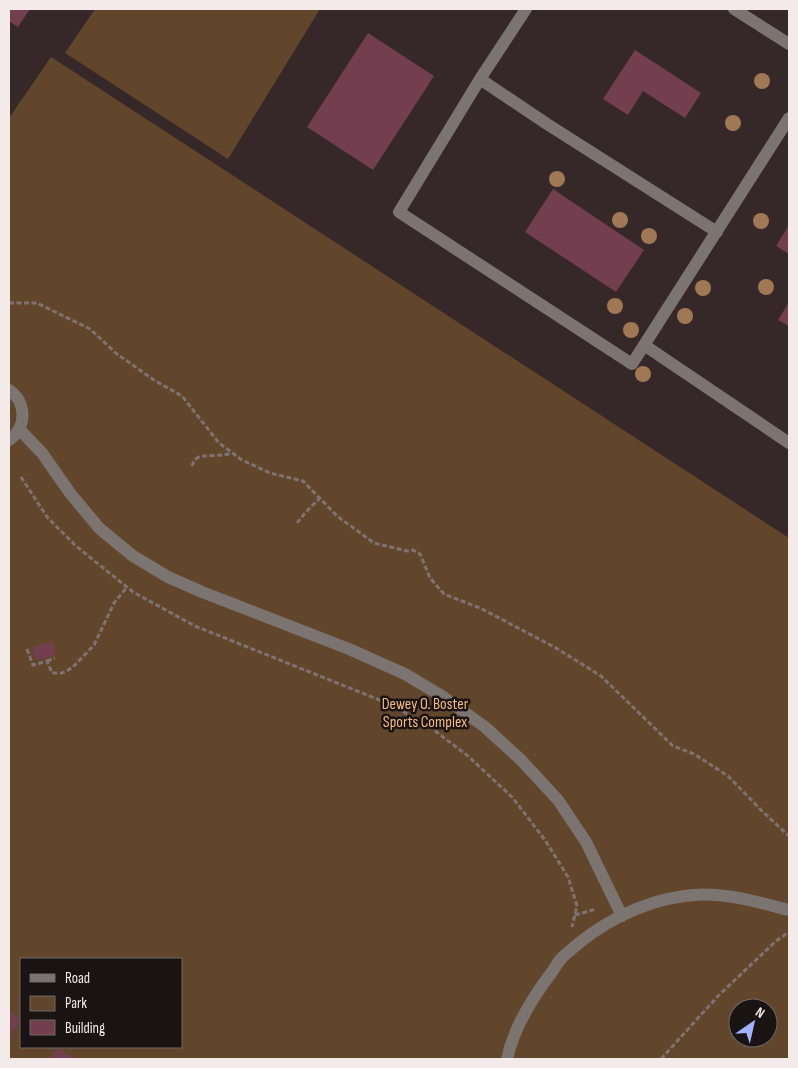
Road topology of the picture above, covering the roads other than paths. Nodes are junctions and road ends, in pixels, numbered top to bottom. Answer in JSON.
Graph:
{"nodes":[{"id":1,"x":526,"y":9,"type":"edge"},
{"id":2,"x":734,"y":9,"type":"edge"},
{"id":3,"x":789,"y":44,"type":"edge"},
{"id":4,"x":480,"y":79,"type":"junction"},
{"id":5,"x":789,"y":118,"type":"edge"},
{"id":6,"x":786,"y":131,"type":"edge"},
{"id":7,"x":717,"y":232,"type":"junction"},
{"id":8,"x":644,"y":345,"type":"junction"},
{"id":9,"x":9,"y":390,"type":"edge"},
{"id":10,"x":19,"y":429,"type":"junction"},
{"id":11,"x":9,"y":440,"type":"edge"},
{"id":12,"x":789,"y":443,"type":"edge"},
{"id":13,"x":789,"y":910,"type":"edge"},
{"id":14,"x":622,"y":916,"type":"junction"},
{"id":15,"x":507,"y":1059,"type":"edge"}],
"edges":[{"from":1,"to":4,"type":"street"},
{"from":2,"to":3,"type":"street"},
{"from":4,"to":7,"type":"street"},
{"from":4,"to":8,"type":"street"},
{"from":5,"to":6,"type":"street"},
{"from":6,"to":7,"type":"street"},
{"from":7,"to":8,"type":"street"},
{"from":8,"to":12,"type":"street"},
{"from":9,"to":10,"type":"street"},
{"from":10,"to":11,"type":"street"},
{"from":10,"to":14,"type":"street"},
{"from":13,"to":14,"type":"street"},
{"from":14,"to":15,"type":"street"}]}
